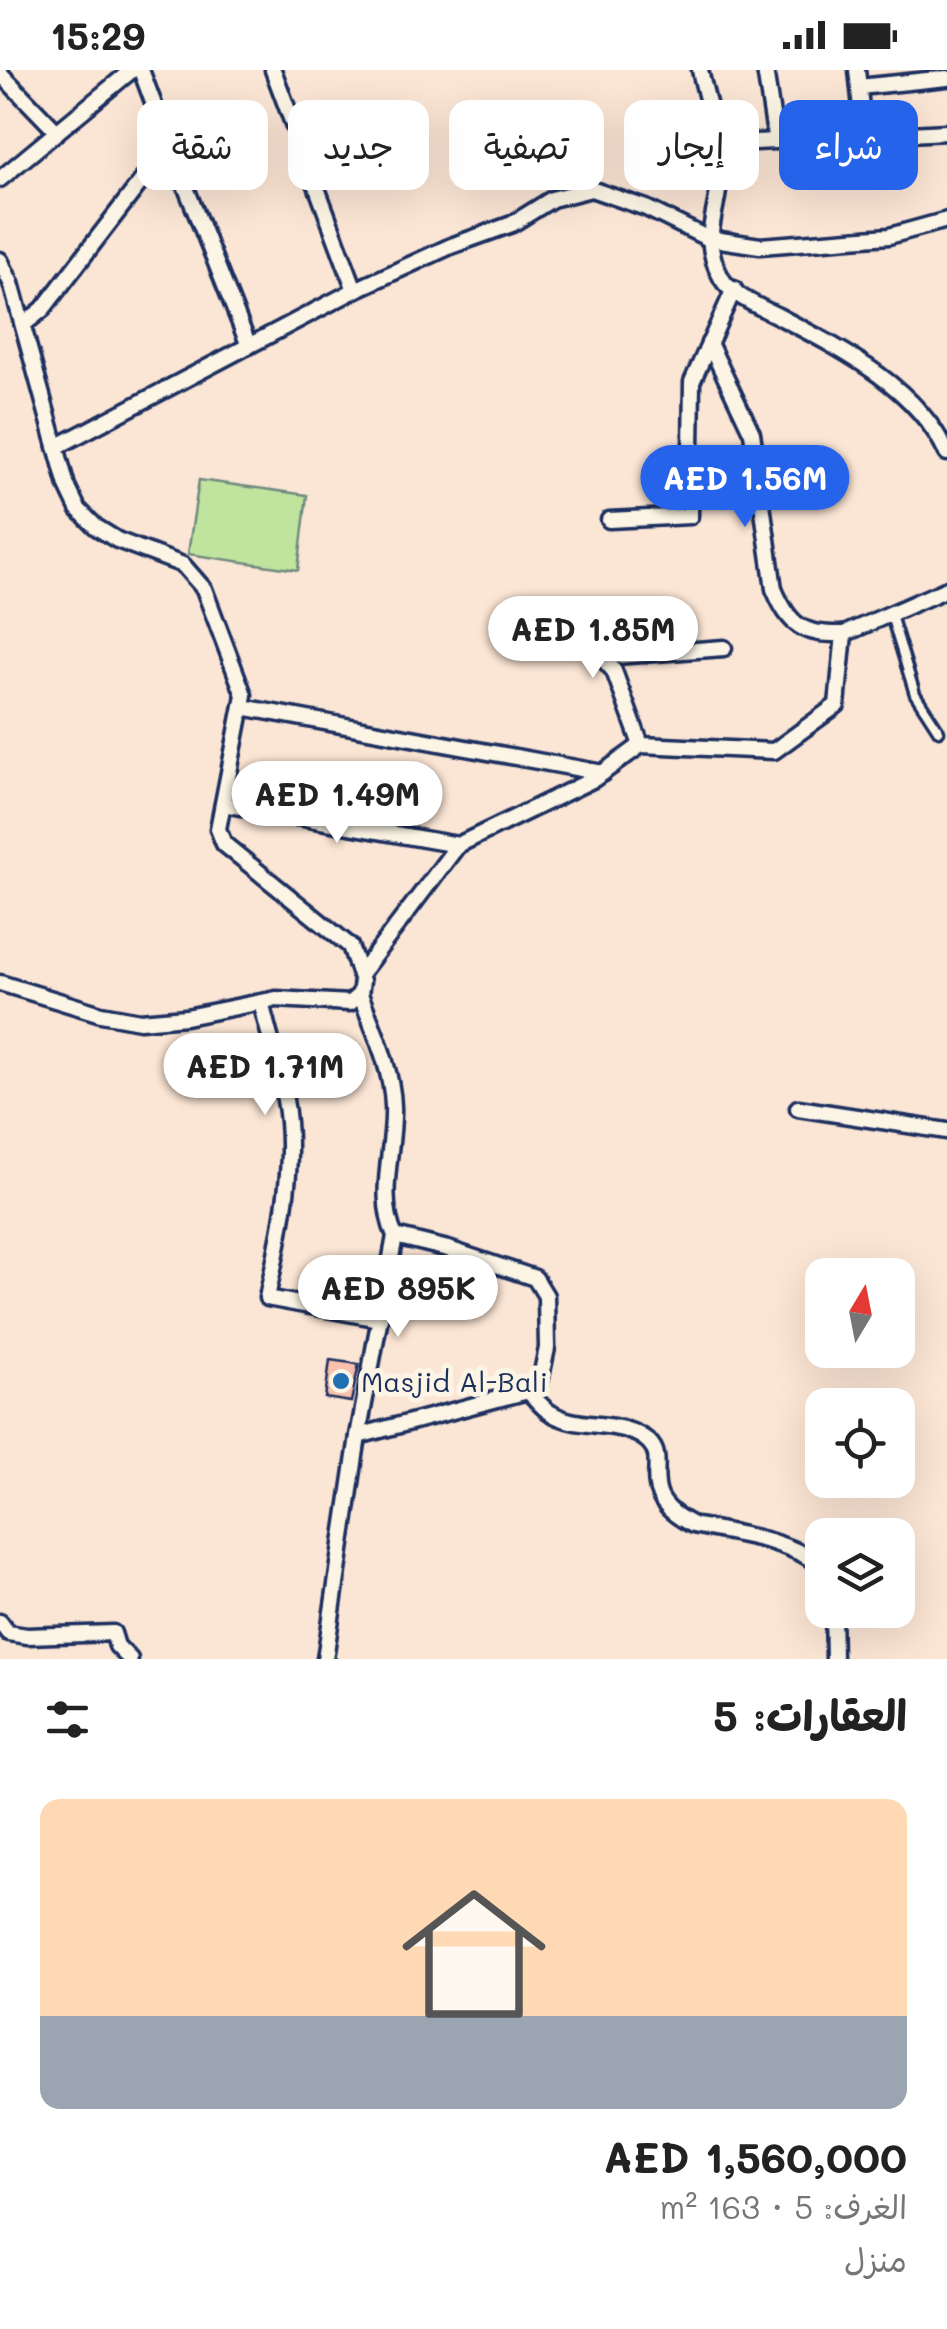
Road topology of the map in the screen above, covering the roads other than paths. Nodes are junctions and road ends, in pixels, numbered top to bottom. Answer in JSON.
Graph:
{"nodes":[{"id":1,"x":132,"y":70,"type":"edge"},
{"id":2,"x":141,"y":70,"type":"edge"},
{"id":3,"x":272,"y":70,"type":"edge"},
{"id":4,"x":700,"y":70,"type":"edge"},
{"id":5,"x":765,"y":70,"type":"edge"},
{"id":6,"x":857,"y":70,"type":"edge"},
{"id":7,"x":0,"y":73,"type":"edge"},
{"id":8,"x":947,"y":78,"type":"edge"},
{"id":9,"x":859,"y":87,"type":"junction"},
{"id":10,"x":152,"y":100,"type":"edge"},
{"id":11,"x":706,"y":100,"type":"edge"},
{"id":12,"x":860,"y":100,"type":"edge"},
{"id":13,"x":57,"y":132,"type":"junction"},
{"id":14,"x":947,"y":132,"type":"edge"},
{"id":15,"x":918,"y":133,"type":"edge"},
{"id":16,"x":776,"y":141,"type":"junction"},
{"id":17,"x":779,"y":141,"type":"edge"},
{"id":18,"x":759,"y":142,"type":"edge"},
{"id":19,"x":0,"y":179,"type":"edge"},
{"id":20,"x":137,"y":186,"type":"edge"},
{"id":21,"x":187,"y":190,"type":"edge"},
{"id":22,"x":718,"y":190,"type":"edge"},
{"id":23,"x":947,"y":220,"type":"edge"},
{"id":24,"x":708,"y":238,"type":"junction"},
{"id":25,"x":0,"y":260,"type":"edge"},
{"id":26,"x":734,"y":289,"type":"junction"},
{"id":27,"x":355,"y":290,"type":"junction"},
{"id":28,"x":23,"y":325,"type":"junction"},
{"id":29,"x":709,"y":344,"type":"junction"},
{"id":30,"x":249,"y":346,"type":"junction"},
{"id":31,"x":56,"y":447,"type":"junction"},
{"id":32,"x":947,"y":453,"type":"edge"},
{"id":33,"x":609,"y":520,"type":"dead end"},
{"id":34,"x":947,"y":589,"type":"edge"},
{"id":35,"x":558,"y":608,"type":"dead end"},
{"id":36,"x":890,"y":612,"type":"junction"},
{"id":37,"x":844,"y":634,"type":"junction"},
{"id":38,"x":724,"y":648,"type":"dead end"},
{"id":39,"x":602,"y":658,"type":"junction"},
{"id":40,"x":242,"y":707,"type":"junction"},
{"id":41,"x":939,"y":731,"type":"dead end"},
{"id":42,"x":641,"y":745,"type":"junction"},
{"id":43,"x":603,"y":773,"type":"junction"},
{"id":44,"x":223,"y":804,"type":"junction"},
{"id":45,"x":458,"y":845,"type":"junction"},
{"id":46,"x":361,"y":972,"type":"junction"},
{"id":47,"x":0,"y":984,"type":"edge"},
{"id":48,"x":360,"y":994,"type":"junction"},
{"id":49,"x":261,"y":1002,"type":"junction"},
{"id":50,"x":798,"y":1108,"type":"dead end"},
{"id":51,"x":947,"y":1131,"type":"edge"},
{"id":52,"x":395,"y":1236,"type":"junction"},
{"id":53,"x":380,"y":1319,"type":"junction"},
{"id":54,"x":528,"y":1391,"type":"junction"},
{"id":55,"x":358,"y":1436,"type":"junction"},
{"id":56,"x":805,"y":1555,"type":"edge"},
{"id":57,"x":0,"y":1622,"type":"edge"},
{"id":58,"x":833,"y":1628,"type":"edge"},
{"id":59,"x":130,"y":1659,"type":"edge"},
{"id":60,"x":325,"y":1659,"type":"edge"},
{"id":61,"x":834,"y":1659,"type":"edge"}],
"edges":[{"from":1,"to":13,"type":"street"},
{"from":2,"to":10,"type":"street"},
{"from":3,"to":27,"type":"street"},
{"from":4,"to":11,"type":"street"},
{"from":5,"to":16,"type":"street"},
{"from":6,"to":9,"type":"street"},
{"from":7,"to":13,"type":"street"},
{"from":8,"to":9,"type":"street"},
{"from":9,"to":12,"type":"street"},
{"from":13,"to":19,"type":"street"},
{"from":14,"to":15,"type":"street"},
{"from":16,"to":17,"type":"street"},
{"from":16,"to":18,"type":"street"},
{"from":20,"to":28,"type":"street"},
{"from":21,"to":30,"type":"street"},
{"from":22,"to":24,"type":"street"},
{"from":23,"to":24,"type":"street"},
{"from":24,"to":26,"type":"street"},
{"from":24,"to":27,"type":"street"},
{"from":25,"to":28,"type":"street"},
{"from":26,"to":29,"type":"street"},
{"from":26,"to":32,"type":"street"},
{"from":27,"to":30,"type":"street"},
{"from":28,"to":31,"type":"street"},
{"from":29,"to":33,"type":"street"},
{"from":29,"to":37,"type":"street"},
{"from":30,"to":31,"type":"street"},
{"from":31,"to":40,"type":"street"},
{"from":34,"to":36,"type":"street"},
{"from":35,"to":39,"type":"street"},
{"from":36,"to":37,"type":"street"},
{"from":36,"to":41,"type":"lane"},
{"from":37,"to":42,"type":"street"},
{"from":38,"to":39,"type":"street"},
{"from":39,"to":42,"type":"street"},
{"from":40,"to":43,"type":"street"},
{"from":40,"to":44,"type":"street"},
{"from":42,"to":43,"type":"street"},
{"from":43,"to":45,"type":"street"},
{"from":44,"to":45,"type":"street"},
{"from":44,"to":46,"type":"street"},
{"from":45,"to":46,"type":"street"},
{"from":46,"to":48,"type":"street"},
{"from":47,"to":49,"type":"street"},
{"from":48,"to":49,"type":"street"},
{"from":48,"to":52,"type":"street"},
{"from":49,"to":53,"type":"street"},
{"from":50,"to":51,"type":"street"},
{"from":52,"to":53,"type":"street"},
{"from":52,"to":54,"type":"street"},
{"from":53,"to":55,"type":"street"},
{"from":54,"to":55,"type":"street"},
{"from":54,"to":56,"type":"street"},
{"from":55,"to":60,"type":"street"},
{"from":57,"to":59,"type":"street"},
{"from":58,"to":61,"type":"street"}]}
